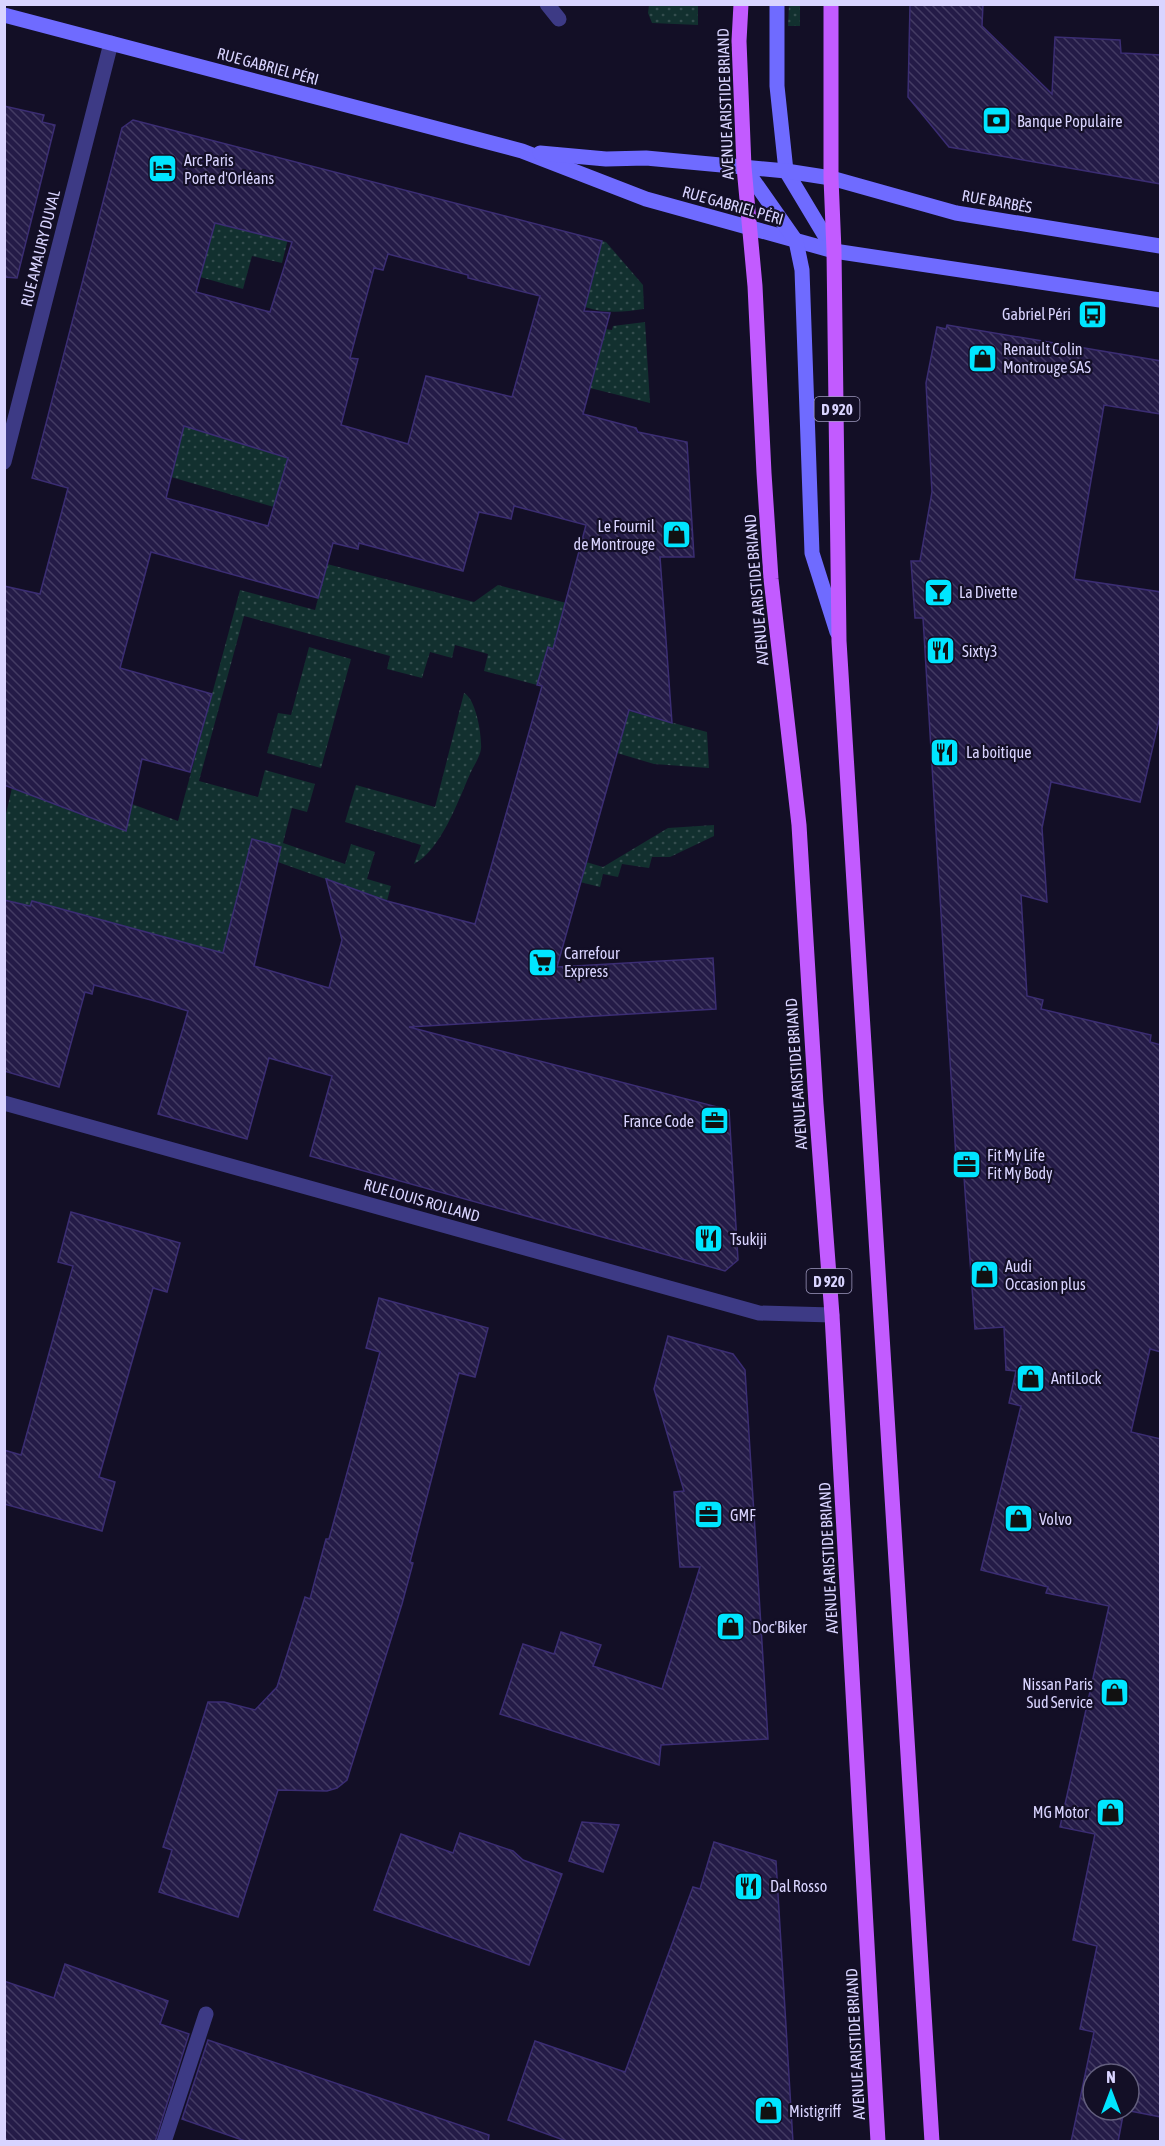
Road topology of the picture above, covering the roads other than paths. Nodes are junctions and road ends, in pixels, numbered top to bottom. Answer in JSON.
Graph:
{"nodes":[{"id":1,"x":547,"y":4,"type":"edge"},
{"id":2,"x":741,"y":4,"type":"edge"},
{"id":3,"x":777,"y":4,"type":"edge"},
{"id":4,"x":831,"y":4,"type":"edge"},
{"id":5,"x":4,"y":15,"type":"edge"},
{"id":6,"x":559,"y":19,"type":"dead end"},
{"id":7,"x":111,"y":43,"type":"junction"},
{"id":8,"x":522,"y":151,"type":"junction"},
{"id":9,"x":744,"y":166,"type":"junction"},
{"id":10,"x":786,"y":171,"type":"junction"},
{"id":11,"x":831,"y":178,"type":"junction"},
{"id":12,"x":751,"y":228,"type":"junction"},
{"id":13,"x":796,"y":241,"type":"junction"},
{"id":14,"x":1161,"y":246,"type":"edge"},
{"id":15,"x":834,"y":251,"type":"junction"},
{"id":16,"x":1161,"y":300,"type":"edge"},
{"id":17,"x":4,"y":462,"type":"edge"},
{"id":18,"x":839,"y":641,"type":"junction"},
{"id":19,"x":4,"y":1103,"type":"edge"},
{"id":20,"x":832,"y":1315,"type":"junction"},
{"id":21,"x":206,"y":2014,"type":"dead end"},
{"id":22,"x":164,"y":2142,"type":"edge"},
{"id":23,"x":878,"y":2142,"type":"edge"},
{"id":24,"x":932,"y":2142,"type":"edge"}],
"edges":[{"from":1,"to":6,"type":"street"},
{"from":2,"to":9,"type":"main road","name":"AVENUE ARISTIDE BRIAND","number":"D 920"},
{"from":3,"to":10,"type":"main road"},
{"from":4,"to":11,"type":"main road","number":"D 920"},
{"from":5,"to":7,"type":"main road","name":"RUE GABRIEL PÉRI"},
{"from":7,"to":8,"type":"main road","name":"RUE GABRIEL PÉRI"},
{"from":7,"to":17,"type":"street","name":"RUE AMAURY DUVAL"},
{"from":8,"to":9,"type":"main road","name":"RUE GABRIEL PÉRI"},
{"from":8,"to":12,"type":"main road","name":"RUE GABRIEL PÉRI"},
{"from":9,"to":10,"type":"main road","name":"RUE GABRIEL PÉRI"},
{"from":9,"to":12,"type":"main road","name":"AVENUE ARISTIDE BRIAND","number":"D 920"},
{"from":9,"to":13,"type":"main road"},
{"from":10,"to":11,"type":"main road","name":"RUE GABRIEL PÉRI"},
{"from":10,"to":15,"type":"main road"},
{"from":11,"to":14,"type":"main road","name":"RUE BARBÈS"},
{"from":11,"to":15,"type":"main road","number":"D 920"},
{"from":12,"to":13,"type":"main road","name":"RUE GABRIEL PÉRI"},
{"from":12,"to":20,"type":"main road","name":"AVENUE ARISTIDE BRIAND","number":"D 920"},
{"from":13,"to":15,"type":"main road","name":"RUE GABRIEL PÉRI"},
{"from":13,"to":18,"type":"main road"},
{"from":15,"to":16,"type":"main road"},
{"from":15,"to":18,"type":"main road","number":"D 920"},
{"from":18,"to":24,"type":"main road","number":"D 920"},
{"from":19,"to":20,"type":"street","name":"RUE LOUIS ROLLAND"},
{"from":20,"to":23,"type":"main road","name":"AVENUE ARISTIDE BRIAND","number":"D 920"},
{"from":21,"to":22,"type":"street"}]}
